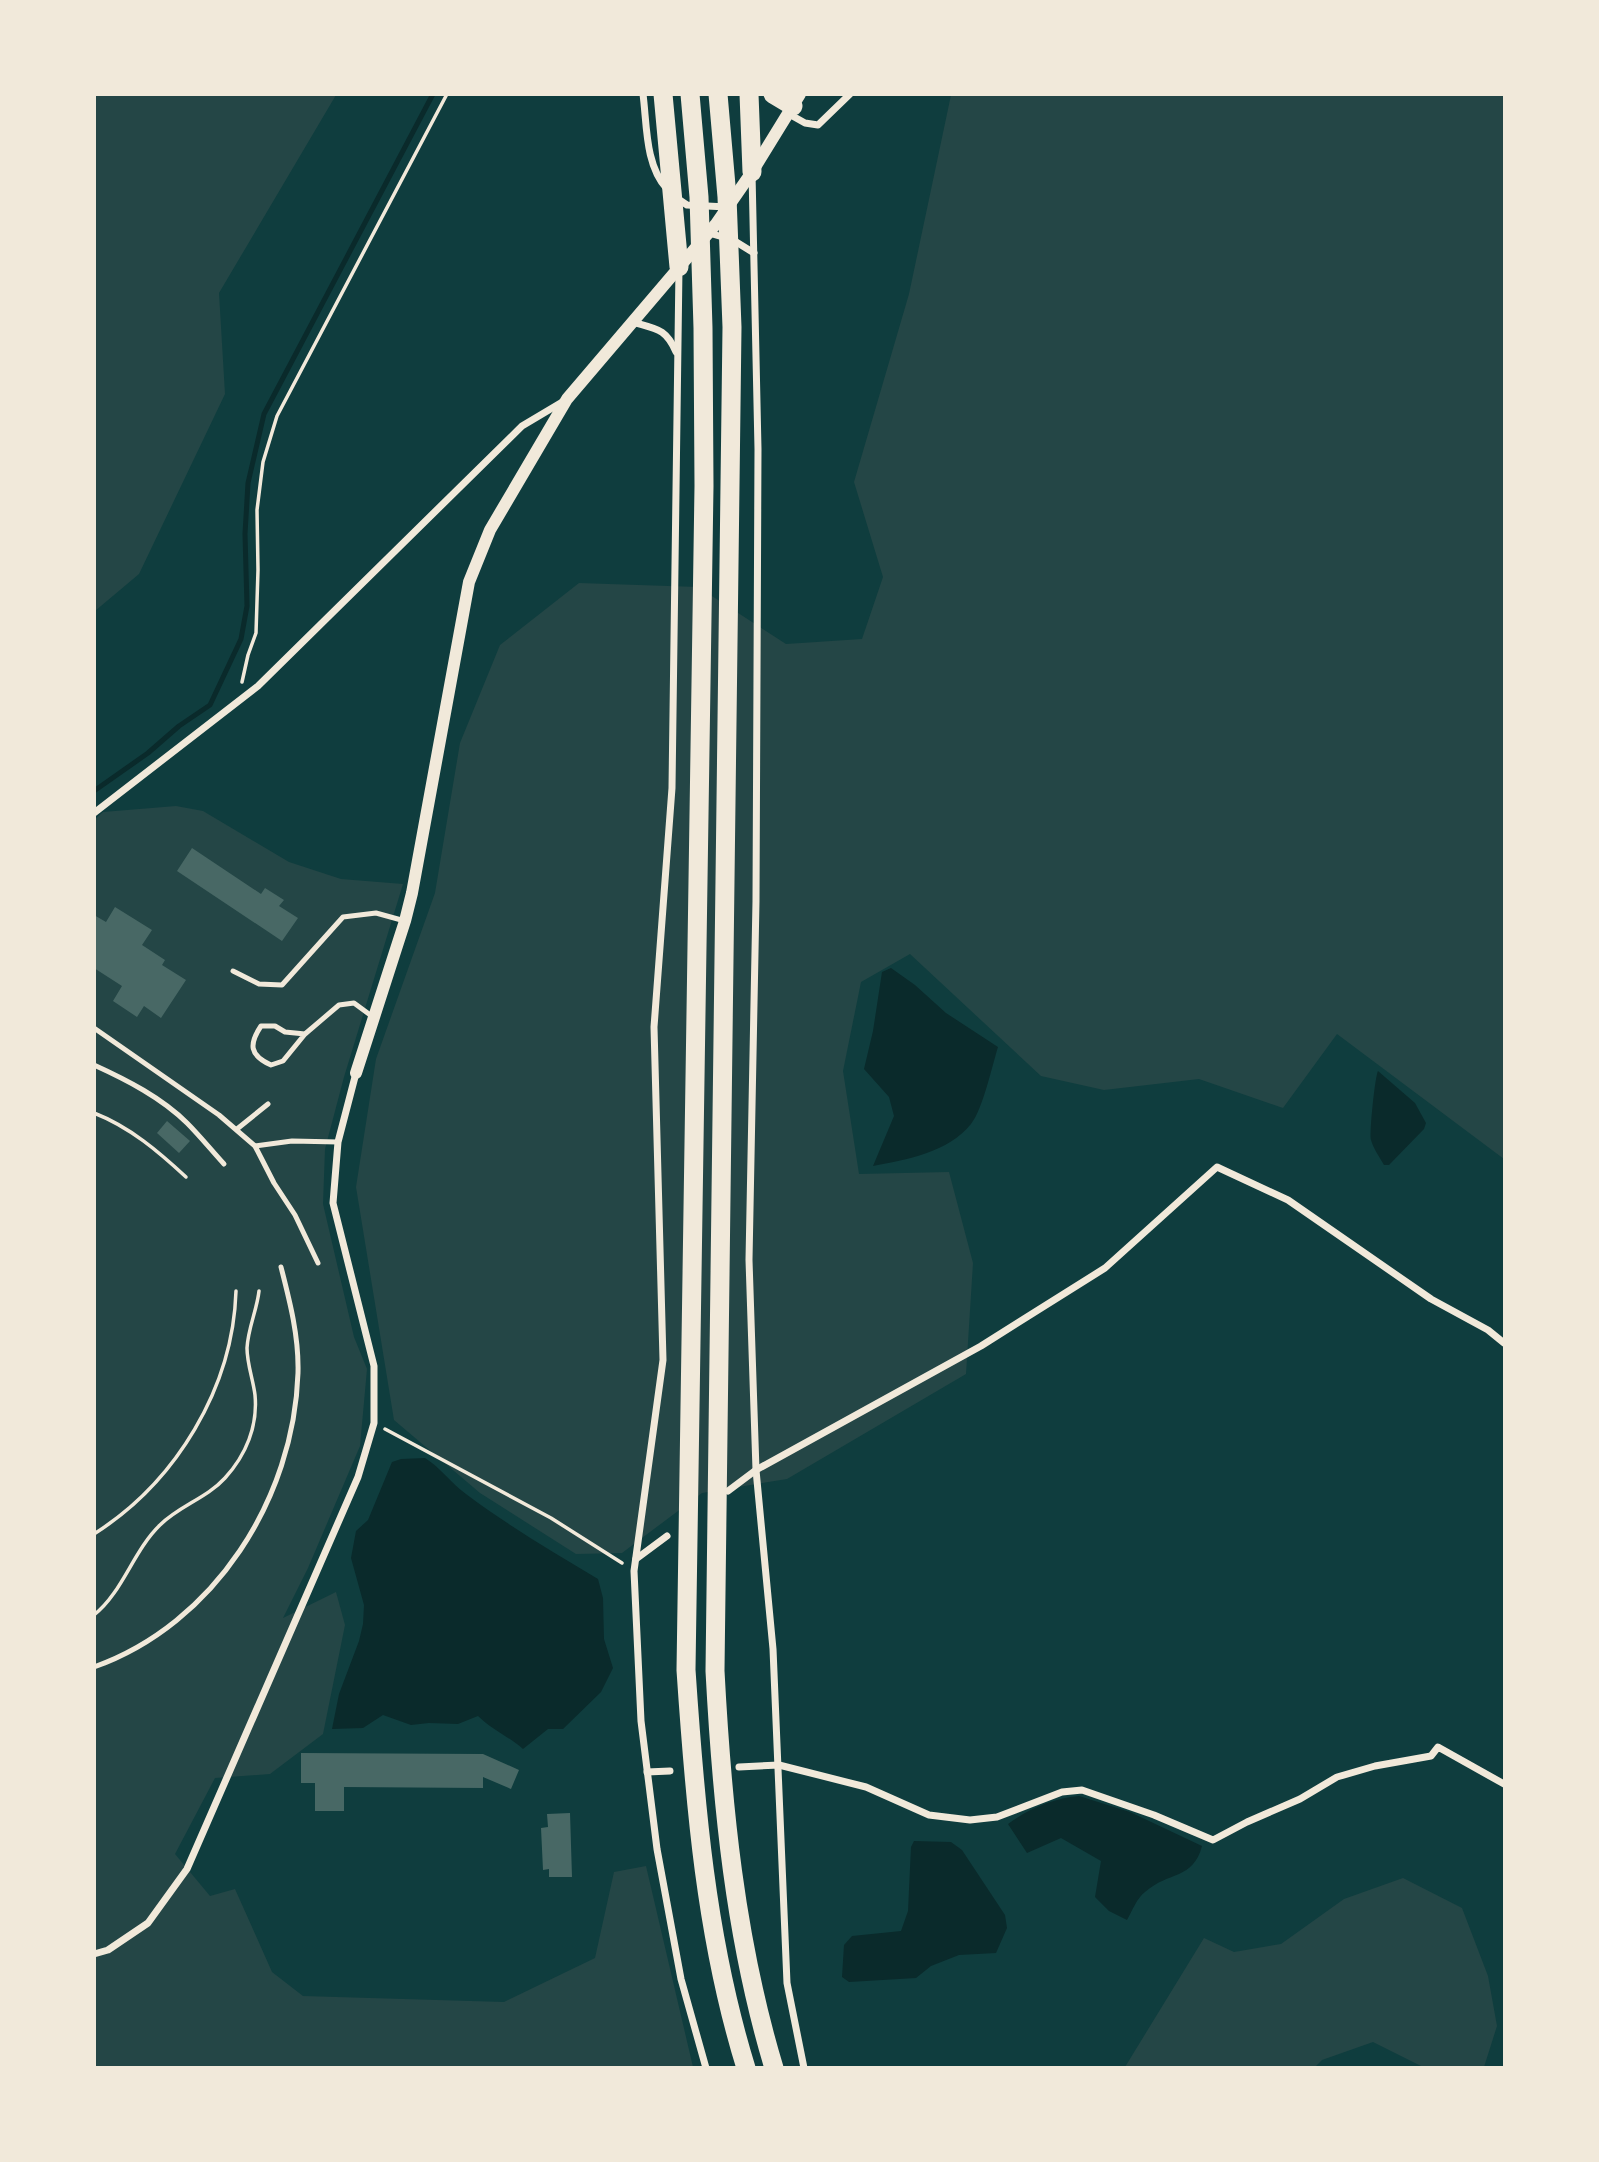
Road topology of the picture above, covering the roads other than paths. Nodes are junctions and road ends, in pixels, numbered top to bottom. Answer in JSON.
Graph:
{"nodes":[{"id":1,"x":643,"y":94,"type":"edge"},
{"id":2,"x":663,"y":94,"type":"edge"},
{"id":3,"x":690,"y":94,"type":"edge"},
{"id":4,"x":718,"y":94,"type":"edge"},
{"id":5,"x":749,"y":94,"type":"edge"},
{"id":6,"x":773,"y":94,"type":"edge"},
{"id":7,"x":850,"y":94,"type":"edge"},
{"id":8,"x":794,"y":105,"type":"edge"},
{"id":9,"x":752,"y":173,"type":"junction"},
{"id":10,"x":673,"y":196,"type":"junction"},
{"id":11,"x":728,"y":207,"type":"junction"},
{"id":12,"x":709,"y":233,"type":"junction"},
{"id":13,"x":754,"y":253,"type":"junction"},
{"id":14,"x":679,"y":267,"type":"junction"},
{"id":15,"x":632,"y":322,"type":"junction"},
{"id":16,"x":678,"y":356,"type":"junction"},
{"id":17,"x":567,"y":399,"type":"junction"},
{"id":18,"x":94,"y":813,"type":"edge"},
{"id":19,"x":405,"y":921,"type":"junction"},
{"id":20,"x":233,"y":971,"type":"dead end"},
{"id":21,"x":373,"y":1017,"type":"junction"},
{"id":22,"x":94,"y":1028,"type":"edge"},
{"id":23,"x":305,"y":1034,"type":"junction"},
{"id":24,"x":94,"y":1065,"type":"edge"},
{"id":25,"x":356,"y":1073,"type":"joint"},
{"id":26,"x":268,"y":1104,"type":"dead end"},
{"id":27,"x":237,"y":1129,"type":"junction"},
{"id":28,"x":338,"y":1142,"type":"junction"},
{"id":29,"x":255,"y":1146,"type":"junction"},
{"id":30,"x":224,"y":1164,"type":"dead end"},
{"id":31,"x":318,"y":1263,"type":"dead end"},
{"id":32,"x":281,"y":1267,"type":"dead end"},
{"id":33,"x":1504,"y":1343,"type":"edge"},
{"id":34,"x":756,"y":1470,"type":"junction"},
{"id":35,"x":728,"y":1491,"type":"dead end"},
{"id":36,"x":667,"y":1536,"type":"dead end"},
{"id":37,"x":636,"y":1559,"type":"junction"},
{"id":38,"x":94,"y":1667,"type":"edge"},
{"id":39,"x":779,"y":1765,"type":"junction"},
{"id":40,"x":739,"y":1767,"type":"dead end"},
{"id":41,"x":670,"y":1771,"type":"dead end"},
{"id":42,"x":647,"y":1772,"type":"junction"},
{"id":43,"x":1504,"y":1784,"type":"edge"},
{"id":44,"x":94,"y":1954,"type":"edge"},
{"id":45,"x":706,"y":2067,"type":"edge"},
{"id":46,"x":746,"y":2067,"type":"edge"},
{"id":47,"x":774,"y":2067,"type":"edge"},
{"id":48,"x":804,"y":2067,"type":"edge"}],
"edges":[{"from":1,"to":10,"type":"street"},
{"from":2,"to":10,"type":"highway"},
{"from":3,"to":46,"type":"highway"},
{"from":4,"to":47,"type":"highway"},
{"from":5,"to":9,"type":"highway"},
{"from":6,"to":8,"type":"highway"},
{"from":7,"to":8,"type":"street"},
{"from":8,"to":9,"type":"street"},
{"from":9,"to":11,"type":"street"},
{"from":9,"to":13,"type":"street"},
{"from":10,"to":11,"type":"street"},
{"from":10,"to":14,"type":"highway"},
{"from":11,"to":12,"type":"street"},
{"from":12,"to":13,"type":"street"},
{"from":12,"to":14,"type":"street"},
{"from":13,"to":34,"type":"street"},
{"from":14,"to":15,"type":"street"},
{"from":14,"to":16,"type":"street"},
{"from":15,"to":16,"type":"street"},
{"from":15,"to":17,"type":"street"},
{"from":16,"to":37,"type":"street"},
{"from":17,"to":18,"type":"street"},
{"from":17,"to":19,"type":"street"},
{"from":19,"to":20,"type":"lane"},
{"from":19,"to":21,"type":"street"},
{"from":21,"to":23,"type":"lane"},
{"from":21,"to":25,"type":"street"},
{"from":22,"to":27,"type":"lane"},
{"from":23,"to":23,"type":"lane"},
{"from":24,"to":30,"type":"lane"},
{"from":25,"to":28,"type":"street"},
{"from":26,"to":27,"type":"lane"},
{"from":27,"to":29,"type":"lane"},
{"from":28,"to":29,"type":"lane"},
{"from":28,"to":44,"type":"street"},
{"from":29,"to":31,"type":"lane"},
{"from":32,"to":38,"type":"lane"},
{"from":33,"to":34,"type":"street"},
{"from":34,"to":35,"type":"street"},
{"from":34,"to":39,"type":"street"},
{"from":36,"to":37,"type":"street"},
{"from":37,"to":42,"type":"street"},
{"from":39,"to":40,"type":"street"},
{"from":39,"to":43,"type":"street"},
{"from":39,"to":48,"type":"street"},
{"from":41,"to":42,"type":"street"},
{"from":42,"to":45,"type":"street"}]}
